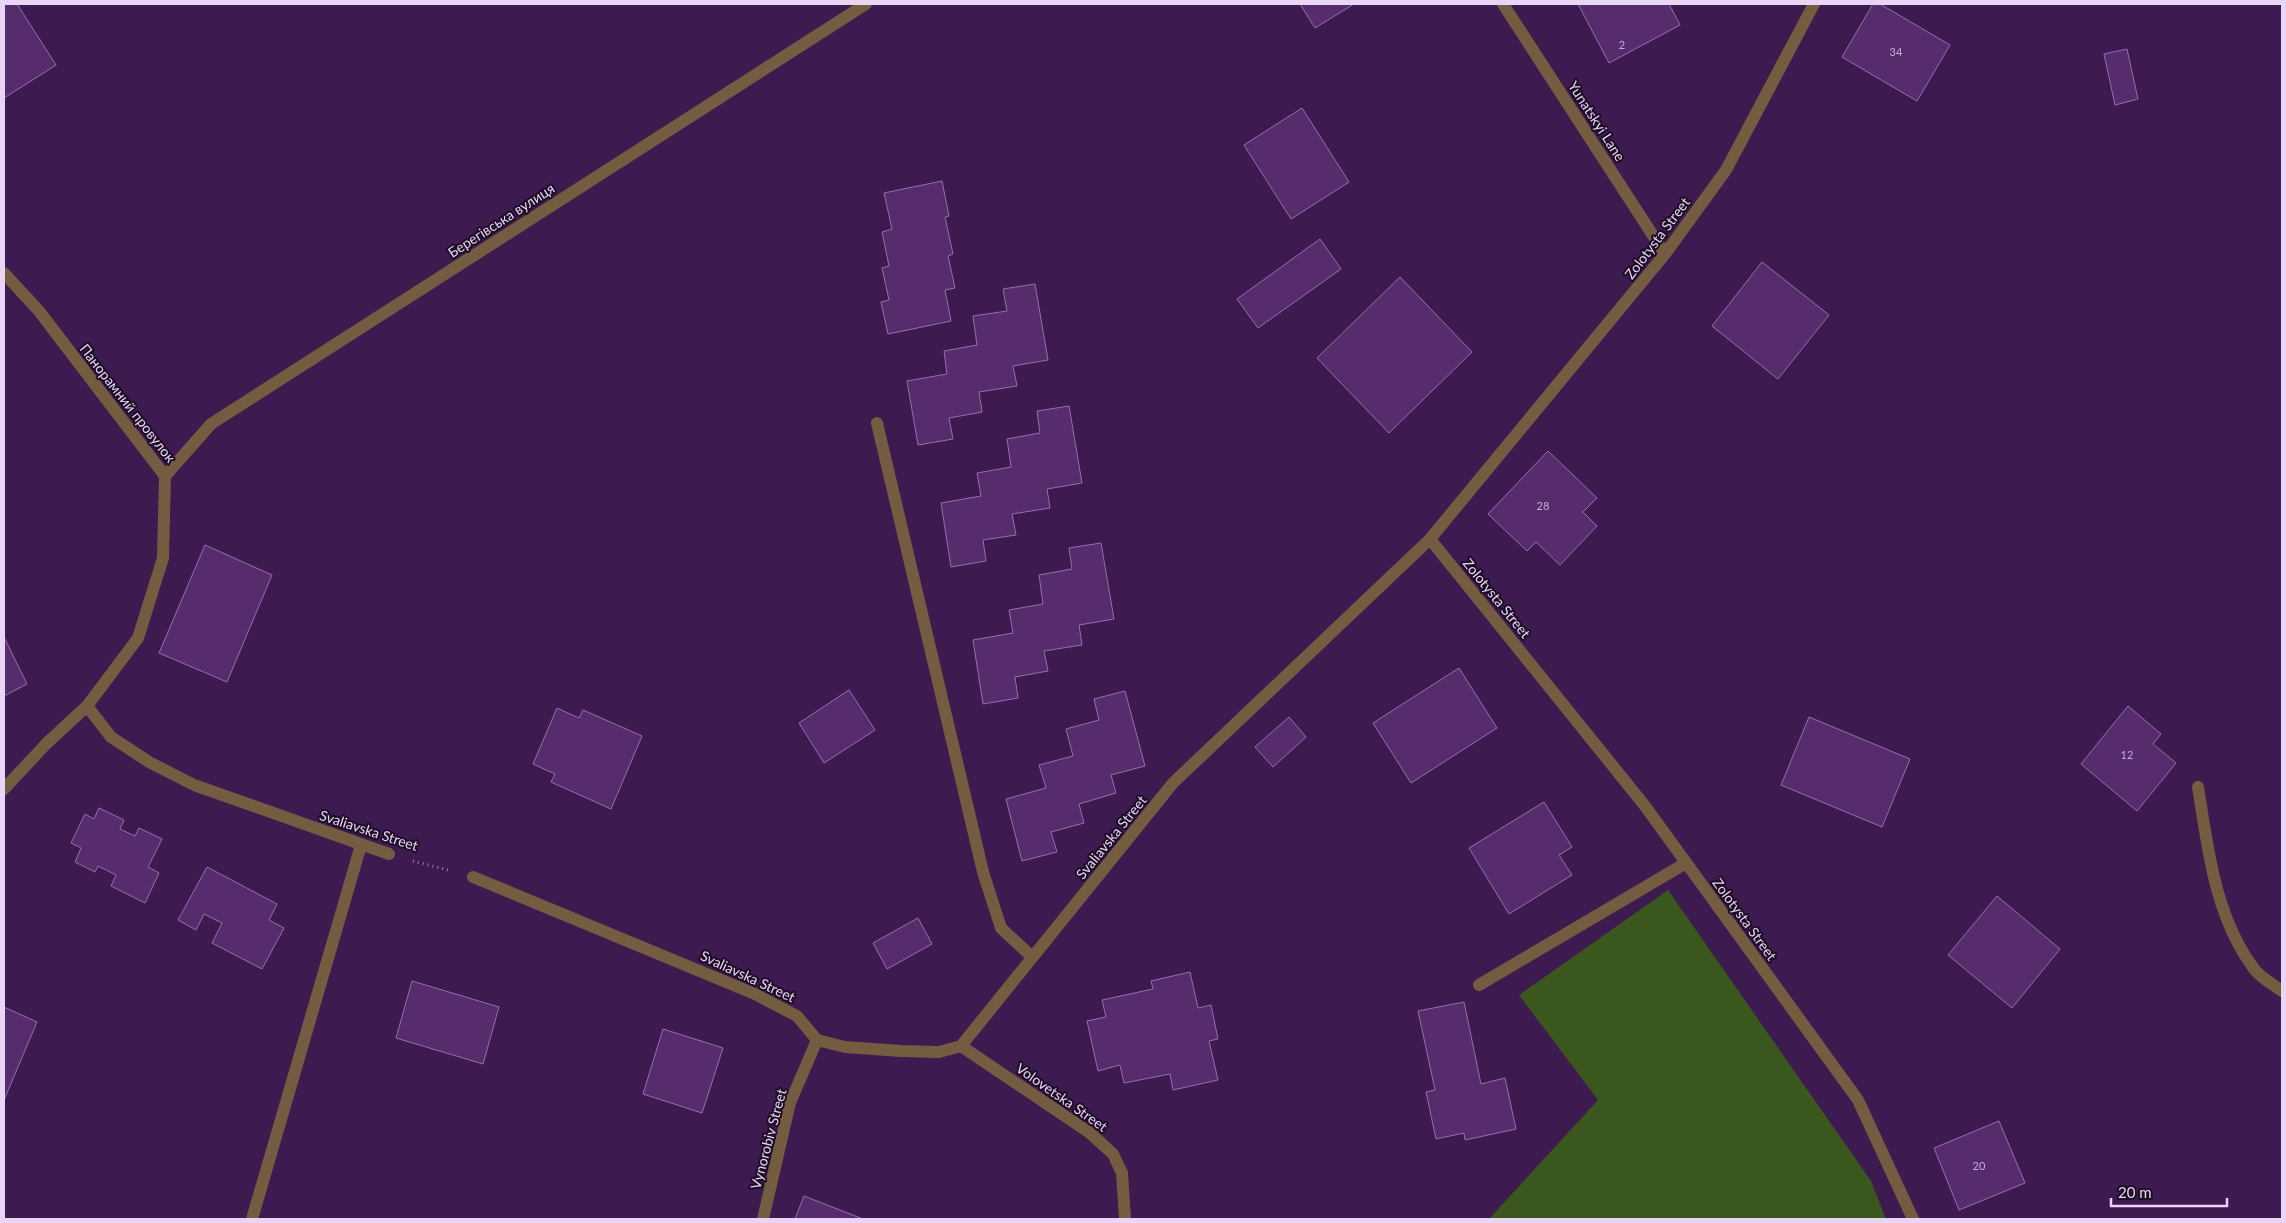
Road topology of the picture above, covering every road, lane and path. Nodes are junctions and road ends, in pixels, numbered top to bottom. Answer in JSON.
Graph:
{"nodes":[{"id":1,"x":866,"y":4,"type":"edge"},
{"id":2,"x":1503,"y":4,"type":"edge"},
{"id":3,"x":1814,"y":4,"type":"edge"},
{"id":4,"x":1665,"y":254,"type":"junction"},
{"id":5,"x":4,"y":273,"type":"edge"},
{"id":6,"x":877,"y":423,"type":"dead end"},
{"id":7,"x":165,"y":476,"type":"junction"},
{"id":8,"x":1430,"y":539,"type":"junction"},
{"id":9,"x":87,"y":706,"type":"junction"},
{"id":10,"x":2198,"y":787,"type":"dead end"},
{"id":11,"x":4,"y":789,"type":"edge"},
{"id":12,"x":361,"y":846,"type":"junction"},
{"id":13,"x":389,"y":854,"type":"joint"},
{"id":14,"x":1686,"y":864,"type":"junction"},
{"id":15,"x":472,"y":877,"type":"joint"},
{"id":16,"x":1032,"y":957,"type":"junction"},
{"id":17,"x":1480,"y":985,"type":"dead end"},
{"id":18,"x":2282,"y":991,"type":"edge"},
{"id":19,"x":817,"y":1040,"type":"junction"},
{"id":20,"x":961,"y":1046,"type":"junction"},
{"id":21,"x":252,"y":1219,"type":"edge"},
{"id":22,"x":763,"y":1219,"type":"edge"},
{"id":23,"x":1125,"y":1219,"type":"edge"},
{"id":24,"x":1913,"y":1219,"type":"edge"}],
"edges":[{"from":1,"to":7,"type":"street","name":"Берегівська вулиця"},
{"from":2,"to":4,"type":"street","name":"Yunatskyi Lane"},
{"from":3,"to":4,"type":"street","name":"Zolotysta Street"},
{"from":4,"to":8,"type":"street","name":"Zolotysta Street"},
{"from":5,"to":7,"type":"street","name":"Панорамний провулок"},
{"from":6,"to":16,"type":"street"},
{"from":7,"to":9,"type":"street","name":"Панорамний провулок"},
{"from":8,"to":14,"type":"street","name":"Zolotysta Street"},
{"from":8,"to":16,"type":"street","name":"Svaliavska Street"},
{"from":9,"to":11,"type":"street","name":"Панорамний провулок"},
{"from":9,"to":12,"type":"street","name":"Svaliavska Street"},
{"from":10,"to":18,"type":"street"},
{"from":12,"to":13,"type":"street","name":"Svaliavska Street"},
{"from":12,"to":21,"type":"street"},
{"from":13,"to":15,"type":"path","name":"Svaliavska Street"},
{"from":14,"to":17,"type":"street"},
{"from":14,"to":24,"type":"street","name":"Zolotysta Street"},
{"from":15,"to":19,"type":"street","name":"Svaliavska Street"},
{"from":16,"to":20,"type":"street","name":"Svaliavska Street"},
{"from":19,"to":20,"type":"street"},
{"from":19,"to":22,"type":"street","name":"Vynorobiv Street"},
{"from":20,"to":23,"type":"street","name":"Volovetska Street"}]}
